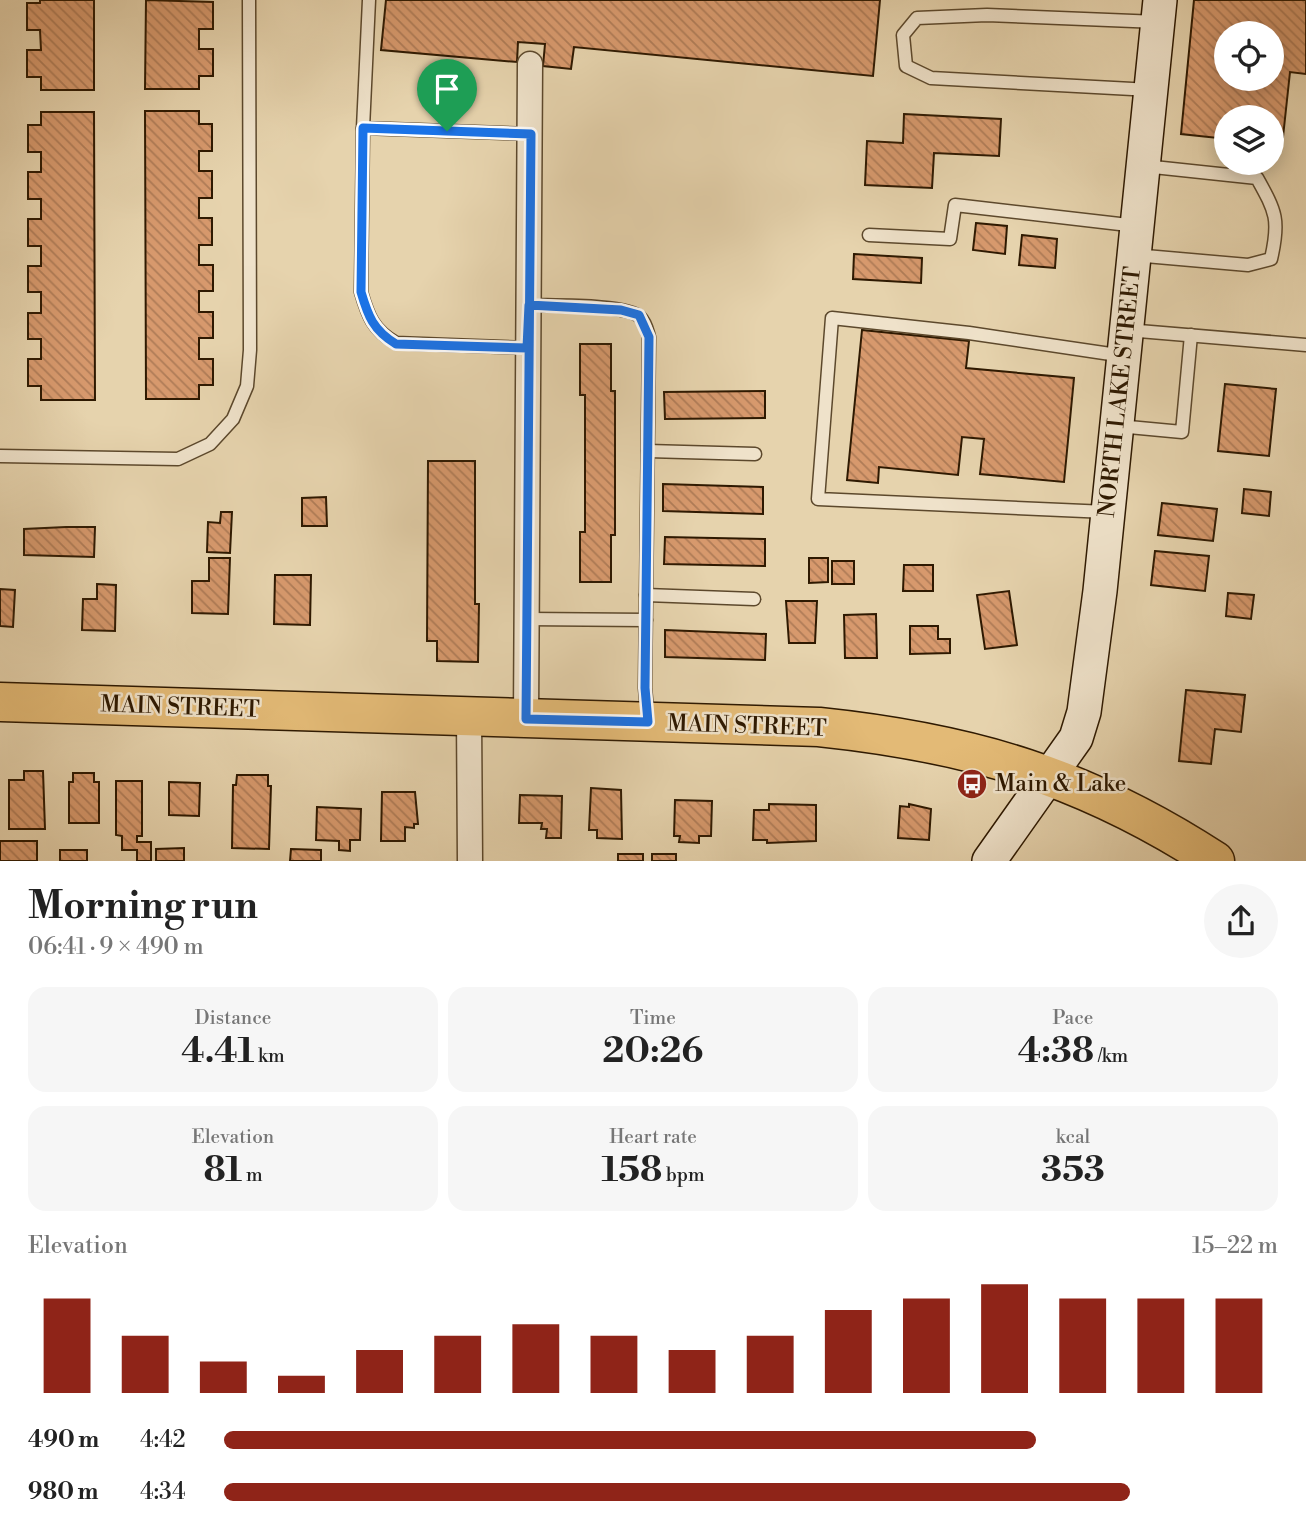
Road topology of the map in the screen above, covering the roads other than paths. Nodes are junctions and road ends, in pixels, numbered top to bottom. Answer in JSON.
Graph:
{"nodes":[{"id":1,"x":249,"y":0,"type":"edge"},
{"id":2,"x":369,"y":0,"type":"edge"},
{"id":3,"x":1159,"y":11,"type":"edge"},
{"id":4,"x":530,"y":64,"type":"dead end"},
{"id":5,"x":1151,"y":90,"type":"junction"},
{"id":6,"x":363,"y":128,"type":"junction"},
{"id":7,"x":531,"y":134,"type":"junction"},
{"id":8,"x":1144,"y":166,"type":"junction"},
{"id":9,"x":869,"y":235,"type":"dead end"},
{"id":10,"x":1136,"y":241,"type":"junction"},
{"id":11,"x":529,"y":305,"type":"junction"},
{"id":12,"x":1191,"y":335,"type":"junction"},
{"id":13,"x":1126,"y":343,"type":"junction"},
{"id":14,"x":1306,"y":345,"type":"edge"},
{"id":15,"x":527,"y":348,"type":"junction"},
{"id":16,"x":1117,"y":426,"type":"junction"},
{"id":17,"x":648,"y":451,"type":"junction"},
{"id":18,"x":755,"y":454,"type":"dead end"},
{"id":19,"x":0,"y":456,"type":"edge"},
{"id":20,"x":1108,"y":512,"type":"junction"},
{"id":21,"x":646,"y":595,"type":"junction"},
{"id":22,"x":754,"y":599,"type":"dead end"},
{"id":23,"x":526,"y":619,"type":"junction"},
{"id":24,"x":646,"y":620,"type":"junction"},
{"id":25,"x":0,"y":702,"type":"edge"},
{"id":26,"x":469,"y":716,"type":"junction"},
{"id":27,"x":526,"y":719,"type":"junction"},
{"id":28,"x":648,"y":722,"type":"junction"},
{"id":29,"x":1052,"y":775,"type":"junction"},
{"id":30,"x":470,"y":861,"type":"edge"},
{"id":31,"x":989,"y":861,"type":"edge"},
{"id":32,"x":1215,"y":861,"type":"edge"}],
"edges":[{"from":1,"to":19,"type":"lane"},
{"from":2,"to":6,"type":"lane"},
{"from":3,"to":5,"type":"main road","name":"NORTH LAKE STREET"},
{"from":3,"to":5,"type":"lane"},
{"from":4,"to":7,"type":"street"},
{"from":5,"to":8,"type":"main road","name":"NORTH LAKE STREET"},
{"from":6,"to":7,"type":"lane"},
{"from":6,"to":15,"type":"lane"},
{"from":7,"to":11,"type":"street"},
{"from":8,"to":10,"type":"main road","name":"NORTH LAKE STREET"},
{"from":8,"to":10,"type":"lane"},
{"from":9,"to":10,"type":"lane"},
{"from":10,"to":13,"type":"main road","name":"NORTH LAKE STREET"},
{"from":11,"to":15,"type":"street"},
{"from":11,"to":17,"type":"lane"},
{"from":12,"to":13,"type":"lane"},
{"from":12,"to":14,"type":"lane"},
{"from":12,"to":16,"type":"lane"},
{"from":13,"to":16,"type":"main road","name":"NORTH LAKE STREET"},
{"from":13,"to":20,"type":"lane"},
{"from":15,"to":23,"type":"street"},
{"from":16,"to":20,"type":"main road","name":"NORTH LAKE STREET"},
{"from":17,"to":18,"type":"lane"},
{"from":17,"to":21,"type":"lane"},
{"from":20,"to":29,"type":"main road","name":"NORTH LAKE STREET"},
{"from":21,"to":22,"type":"lane"},
{"from":21,"to":24,"type":"lane"},
{"from":23,"to":24,"type":"lane"},
{"from":23,"to":27,"type":"street"},
{"from":24,"to":28,"type":"lane"},
{"from":25,"to":26,"type":"main road","name":"MAIN STREET"},
{"from":26,"to":27,"type":"main road","name":"MAIN STREET"},
{"from":26,"to":30,"type":"street"},
{"from":27,"to":28,"type":"main road","name":"MAIN STREET"},
{"from":28,"to":29,"type":"main road","name":"MAIN STREET"},
{"from":29,"to":31,"type":"main road","name":"NORTH LAKE STREET"},
{"from":29,"to":32,"type":"main road","name":"MAIN STREET"}]}
